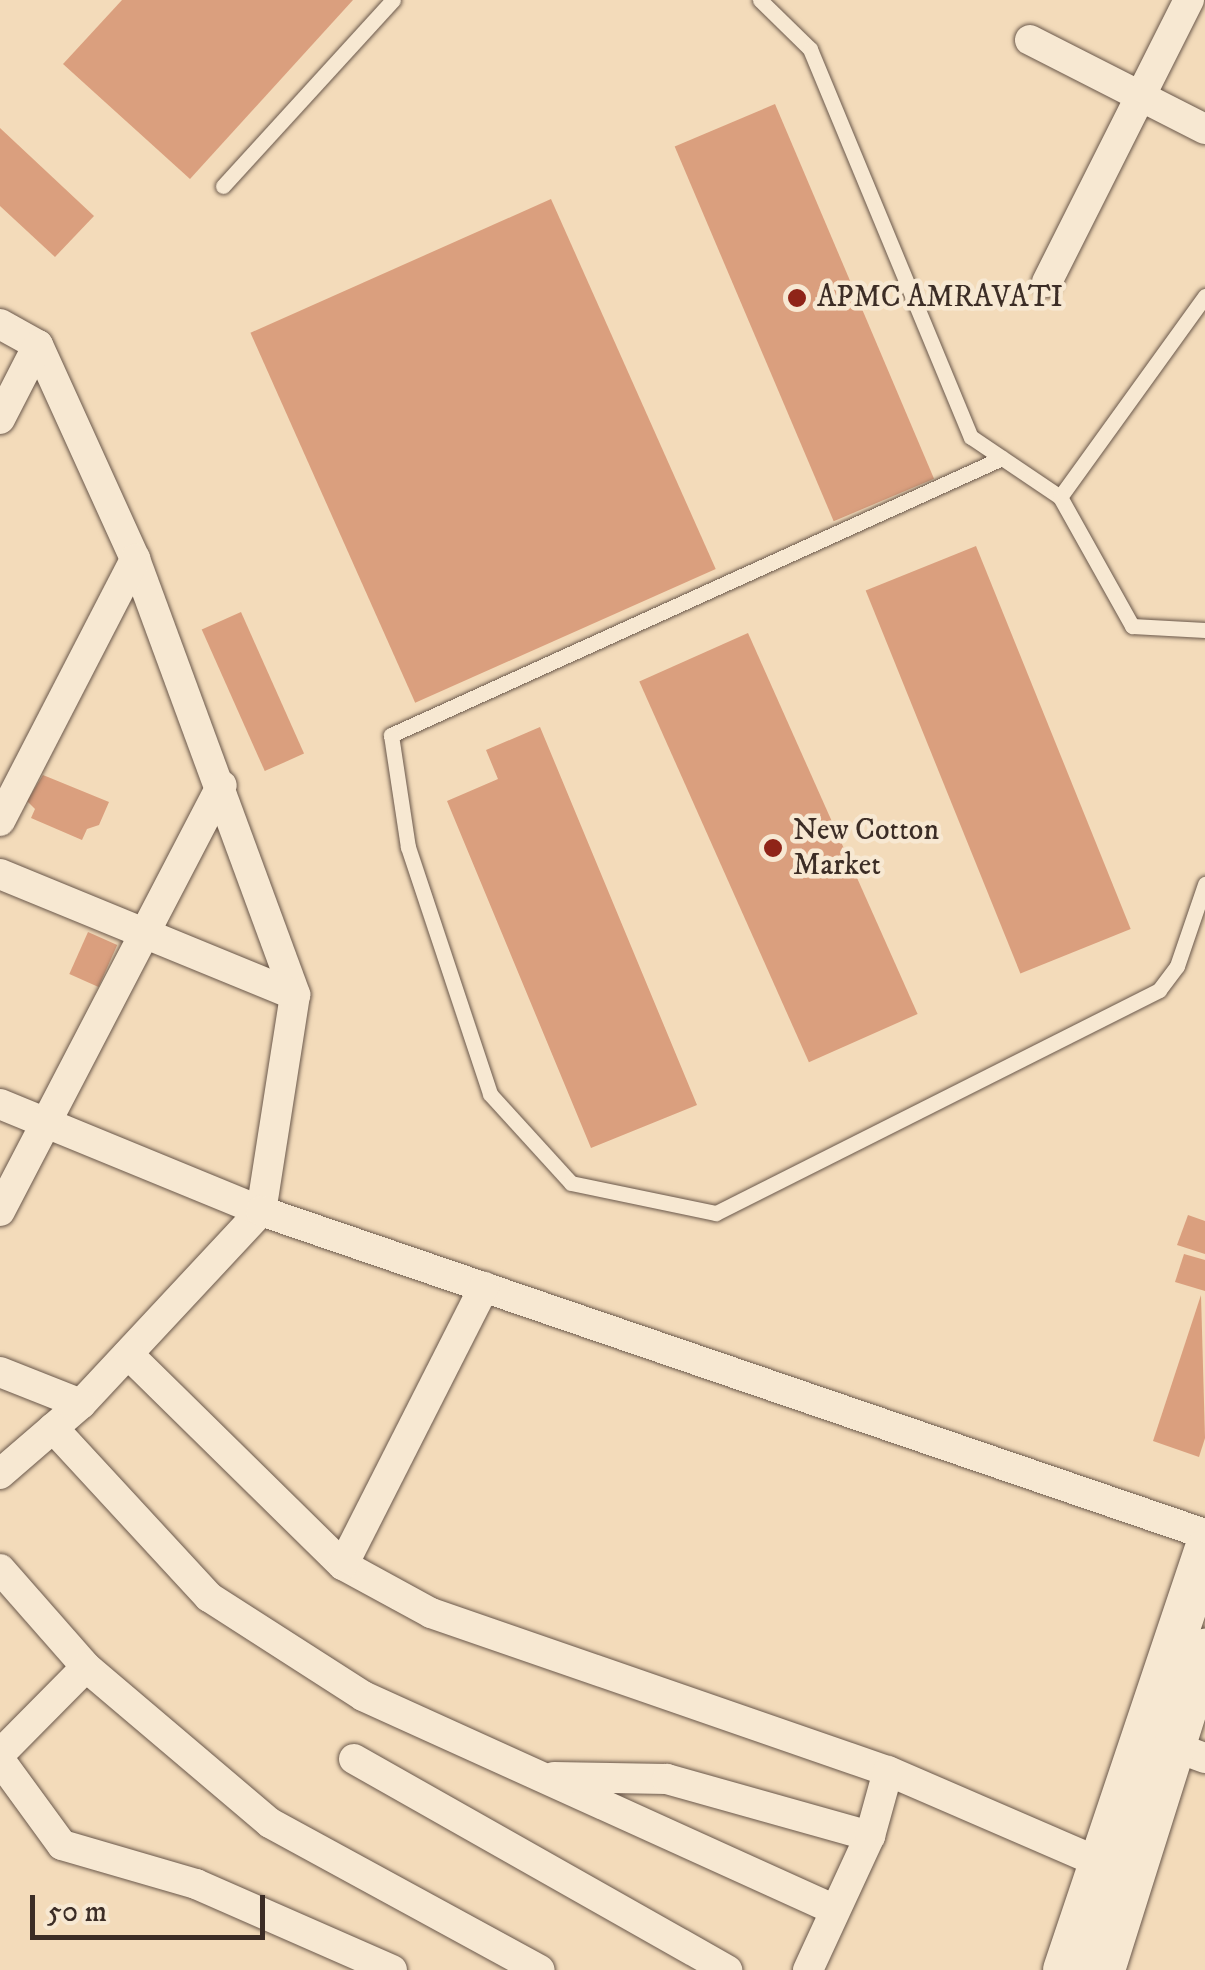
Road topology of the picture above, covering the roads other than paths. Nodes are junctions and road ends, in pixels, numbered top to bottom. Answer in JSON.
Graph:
{"nodes":[{"id":1,"x":393,"y":0,"type":"edge"},
{"id":2,"x":760,"y":0,"type":"edge"},
{"id":3,"x":1188,"y":0,"type":"edge"},
{"id":4,"x":1030,"y":40,"type":"dead end"},
{"id":5,"x":1140,"y":96,"type":"junction"},
{"id":6,"x":1205,"y":129,"type":"edge"},
{"id":7,"x":222,"y":186,"type":"dead end"},
{"id":8,"x":1048,"y":282,"type":"dead end"},
{"id":9,"x":1205,"y":296,"type":"edge"},
{"id":10,"x":0,"y":324,"type":"edge"},
{"id":11,"x":38,"y":345,"type":"junction"},
{"id":12,"x":0,"y":419,"type":"edge"},
{"id":13,"x":1002,"y":458,"type":"junction"},
{"id":14,"x":1060,"y":497,"type":"junction"},
{"id":15,"x":135,"y":559,"type":"junction"},
{"id":16,"x":1205,"y":630,"type":"edge"},
{"id":17,"x":222,"y":784,"type":"junction"},
{"id":18,"x":0,"y":822,"type":"edge"},
{"id":19,"x":0,"y":874,"type":"edge"},
{"id":20,"x":1205,"y":884,"type":"edge"},
{"id":21,"x":148,"y":933,"type":"junction"},
{"id":22,"x":295,"y":995,"type":"junction"},
{"id":23,"x":0,"y":1104,"type":"edge"},
{"id":24,"x":49,"y":1123,"type":"junction"},
{"id":25,"x":0,"y":1211,"type":"edge"},
{"id":26,"x":261,"y":1211,"type":"junction"},
{"id":27,"x":484,"y":1287,"type":"junction"},
{"id":28,"x":128,"y":1354,"type":"junction"},
{"id":29,"x":0,"y":1372,"type":"edge"},
{"id":30,"x":81,"y":1404,"type":"junction"},
{"id":31,"x":54,"y":1428,"type":"junction"},
{"id":32,"x":0,"y":1474,"type":"edge"},
{"id":33,"x":1205,"y":1534,"type":"edge"},
{"id":34,"x":1205,"y":1550,"type":"edge"},
{"id":35,"x":342,"y":1565,"type":"junction"},
{"id":36,"x":0,"y":1569,"type":"edge"},
{"id":37,"x":1205,"y":1650,"type":"edge"},
{"id":38,"x":86,"y":1668,"type":"junction"},
{"id":39,"x":1173,"y":1746,"type":"edge"},
{"id":40,"x":0,"y":1757,"type":"edge"},
{"id":41,"x":354,"y":1759,"type":"dead end"},
{"id":42,"x":888,"y":1771,"type":"junction"},
{"id":43,"x":541,"y":1776,"type":"junction"},
{"id":44,"x":870,"y":1836,"type":"junction"},
{"id":45,"x":1114,"y":1869,"type":"junction"},
{"id":46,"x":833,"y":1909,"type":"junction"},
{"id":47,"x":1082,"y":1968,"type":"edge"},
{"id":48,"x":392,"y":1970,"type":"edge"},
{"id":49,"x":540,"y":1970,"type":"edge"},
{"id":50,"x":727,"y":1970,"type":"edge"},
{"id":51,"x":808,"y":1970,"type":"edge"}],
"edges":[{"from":1,"to":7,"type":"lane"},
{"from":2,"to":13,"type":"lane"},
{"from":3,"to":5,"type":"street"},
{"from":4,"to":5,"type":"street"},
{"from":5,"to":6,"type":"street"},
{"from":5,"to":8,"type":"street"},
{"from":9,"to":14,"type":"lane"},
{"from":10,"to":11,"type":"street"},
{"from":11,"to":12,"type":"street"},
{"from":11,"to":15,"type":"street"},
{"from":13,"to":14,"type":"lane"},
{"from":13,"to":20,"type":"lane"},
{"from":14,"to":16,"type":"lane"},
{"from":15,"to":17,"type":"street"},
{"from":15,"to":18,"type":"street"},
{"from":17,"to":21,"type":"street"},
{"from":17,"to":22,"type":"street"},
{"from":19,"to":21,"type":"street"},
{"from":21,"to":22,"type":"street"},
{"from":21,"to":24,"type":"street"},
{"from":22,"to":26,"type":"street"},
{"from":23,"to":24,"type":"street"},
{"from":24,"to":25,"type":"street"},
{"from":24,"to":26,"type":"street"},
{"from":26,"to":27,"type":"street"},
{"from":26,"to":28,"type":"street"},
{"from":27,"to":33,"type":"street"},
{"from":27,"to":35,"type":"street"},
{"from":28,"to":30,"type":"street"},
{"from":28,"to":35,"type":"street"},
{"from":29,"to":30,"type":"street"},
{"from":30,"to":31,"type":"street"},
{"from":31,"to":32,"type":"street"},
{"from":31,"to":43,"type":"street"},
{"from":34,"to":39,"type":"street"},
{"from":35,"to":42,"type":"street"},
{"from":36,"to":38,"type":"street"},
{"from":37,"to":39,"type":"street"},
{"from":38,"to":40,"type":"street"},
{"from":38,"to":49,"type":"street"},
{"from":39,"to":45,"type":"street"},
{"from":40,"to":48,"type":"street"},
{"from":41,"to":50,"type":"street"},
{"from":42,"to":44,"type":"street"},
{"from":42,"to":45,"type":"street"},
{"from":43,"to":44,"type":"street"},
{"from":43,"to":46,"type":"street"},
{"from":44,"to":46,"type":"street"},
{"from":45,"to":47,"type":"street"},
{"from":46,"to":51,"type":"street"}]}
